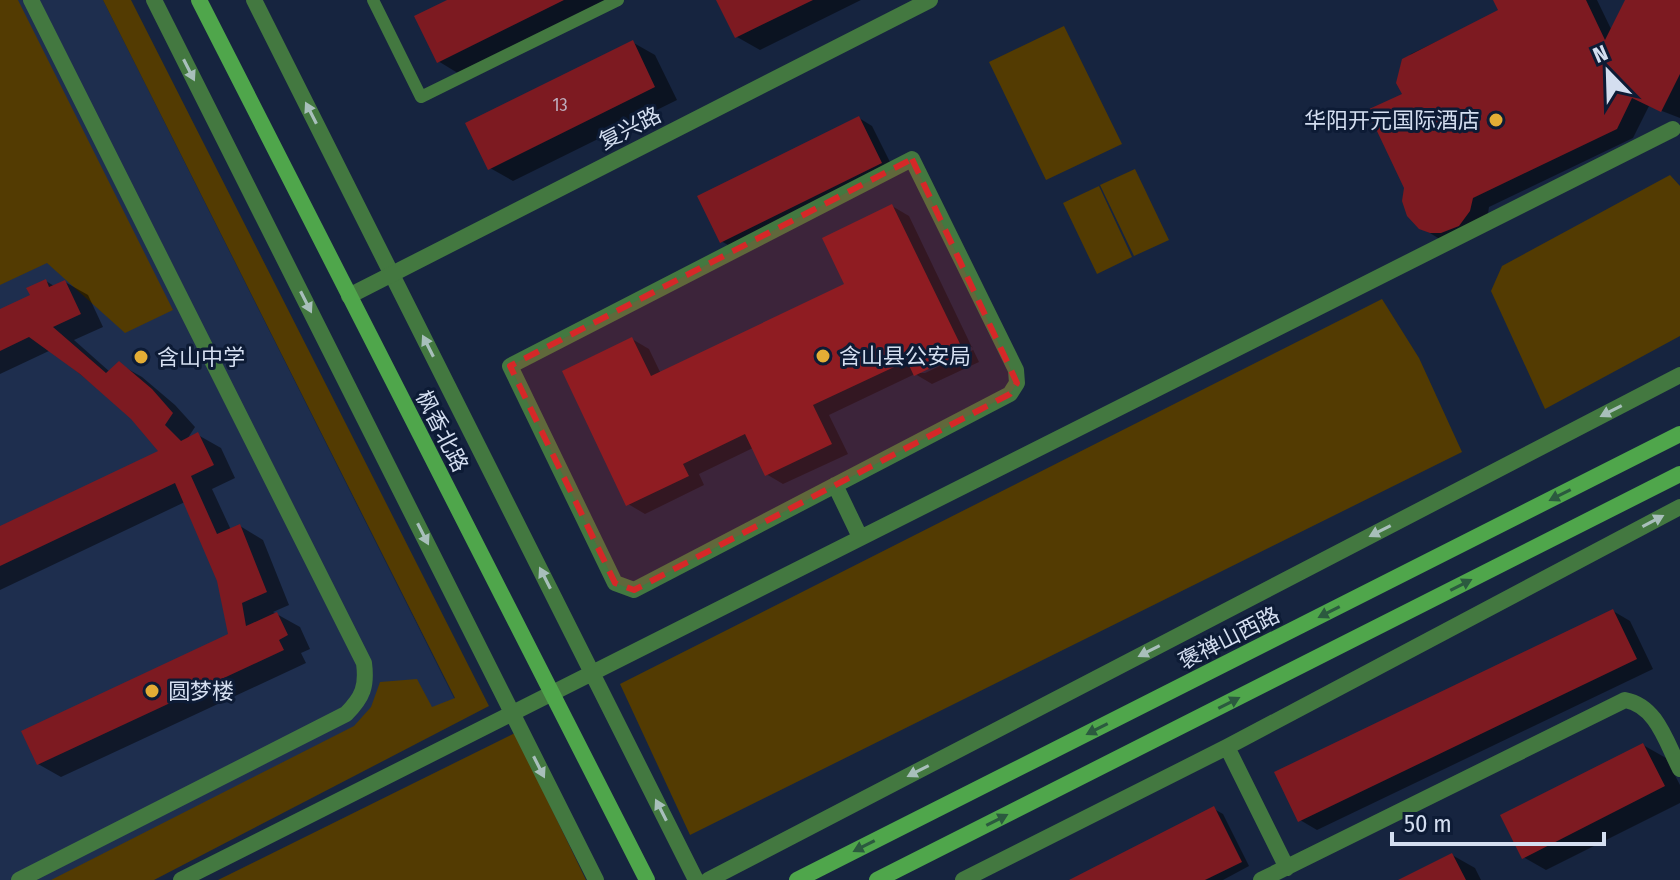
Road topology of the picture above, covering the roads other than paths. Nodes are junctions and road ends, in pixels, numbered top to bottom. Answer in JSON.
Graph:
{"nodes":[{"id":1,"x":31,"y":0,"type":"edge"},
{"id":2,"x":154,"y":0,"type":"edge"},
{"id":3,"x":199,"y":0,"type":"edge"},
{"id":4,"x":254,"y":0,"type":"edge"},
{"id":5,"x":373,"y":0,"type":"edge"},
{"id":6,"x":618,"y":0,"type":"edge"},
{"id":7,"x":930,"y":0,"type":"edge"},
{"id":8,"x":1673,"y":129,"type":"dead end"},
{"id":9,"x":392,"y":274,"type":"junction"},
{"id":10,"x":349,"y":296,"type":"junction"},
{"id":11,"x":1680,"y":375,"type":"edge"},
{"id":12,"x":1680,"y":434,"type":"edge"},
{"id":13,"x":1680,"y":474,"type":"edge"},
{"id":14,"x":835,"y":485,"type":"junction"},
{"id":15,"x":1680,"y":507,"type":"edge"},
{"id":16,"x":860,"y":537,"type":"junction"},
{"id":17,"x":592,"y":672,"type":"junction"},
{"id":18,"x":550,"y":694,"type":"junction"},
{"id":19,"x":512,"y":713,"type":"junction"},
{"id":20,"x":1227,"y":747,"type":"junction"},
{"id":21,"x":1680,"y":769,"type":"edge"},
{"id":22,"x":1287,"y":868,"type":"junction"},
{"id":23,"x":19,"y":880,"type":"edge"},
{"id":24,"x":181,"y":880,"type":"edge"},
{"id":25,"x":596,"y":880,"type":"edge"},
{"id":26,"x":647,"y":880,"type":"edge"},
{"id":27,"x":696,"y":880,"type":"edge"},
{"id":28,"x":708,"y":880,"type":"edge"},
{"id":29,"x":797,"y":880,"type":"edge"},
{"id":30,"x":877,"y":880,"type":"edge"},
{"id":31,"x":963,"y":880,"type":"edge"},
{"id":32,"x":1261,"y":880,"type":"edge"}],
"edges":[{"from":1,"to":23,"type":"street"},
{"from":2,"to":19,"type":"street","one_way":true},
{"from":3,"to":10,"type":"main road","name":"枫香北路"},
{"from":9,"to":4,"type":"street","one_way":true},
{"from":5,"to":6,"type":"lane"},
{"from":7,"to":9,"type":"street","name":"复兴路"},
{"from":8,"to":16,"type":"street"},
{"from":9,"to":10,"type":"street","name":"复兴路"},
{"from":17,"to":9,"type":"street","one_way":true},
{"from":10,"to":18,"type":"main road","name":"枫香北路"},
{"from":11,"to":28,"type":"street","one_way":true},
{"from":12,"to":29,"type":"main road","name":"褒禅山西路","one_way":true},
{"from":30,"to":13,"type":"main road","one_way":true},
{"from":14,"to":14,"type":"street"},
{"from":14,"to":16,"type":"street"},
{"from":20,"to":15,"type":"street","one_way":true},
{"from":16,"to":17,"type":"street"},
{"from":17,"to":18,"type":"street"},
{"from":27,"to":17,"type":"street","one_way":true},
{"from":18,"to":19,"type":"street"},
{"from":18,"to":26,"type":"main road","name":"枫香北路"},
{"from":19,"to":24,"type":"street"},
{"from":19,"to":25,"type":"street","one_way":true},
{"from":20,"to":22,"type":"street"},
{"from":20,"to":31,"type":"street"},
{"from":21,"to":22,"type":"street"},
{"from":22,"to":32,"type":"street"}]}
